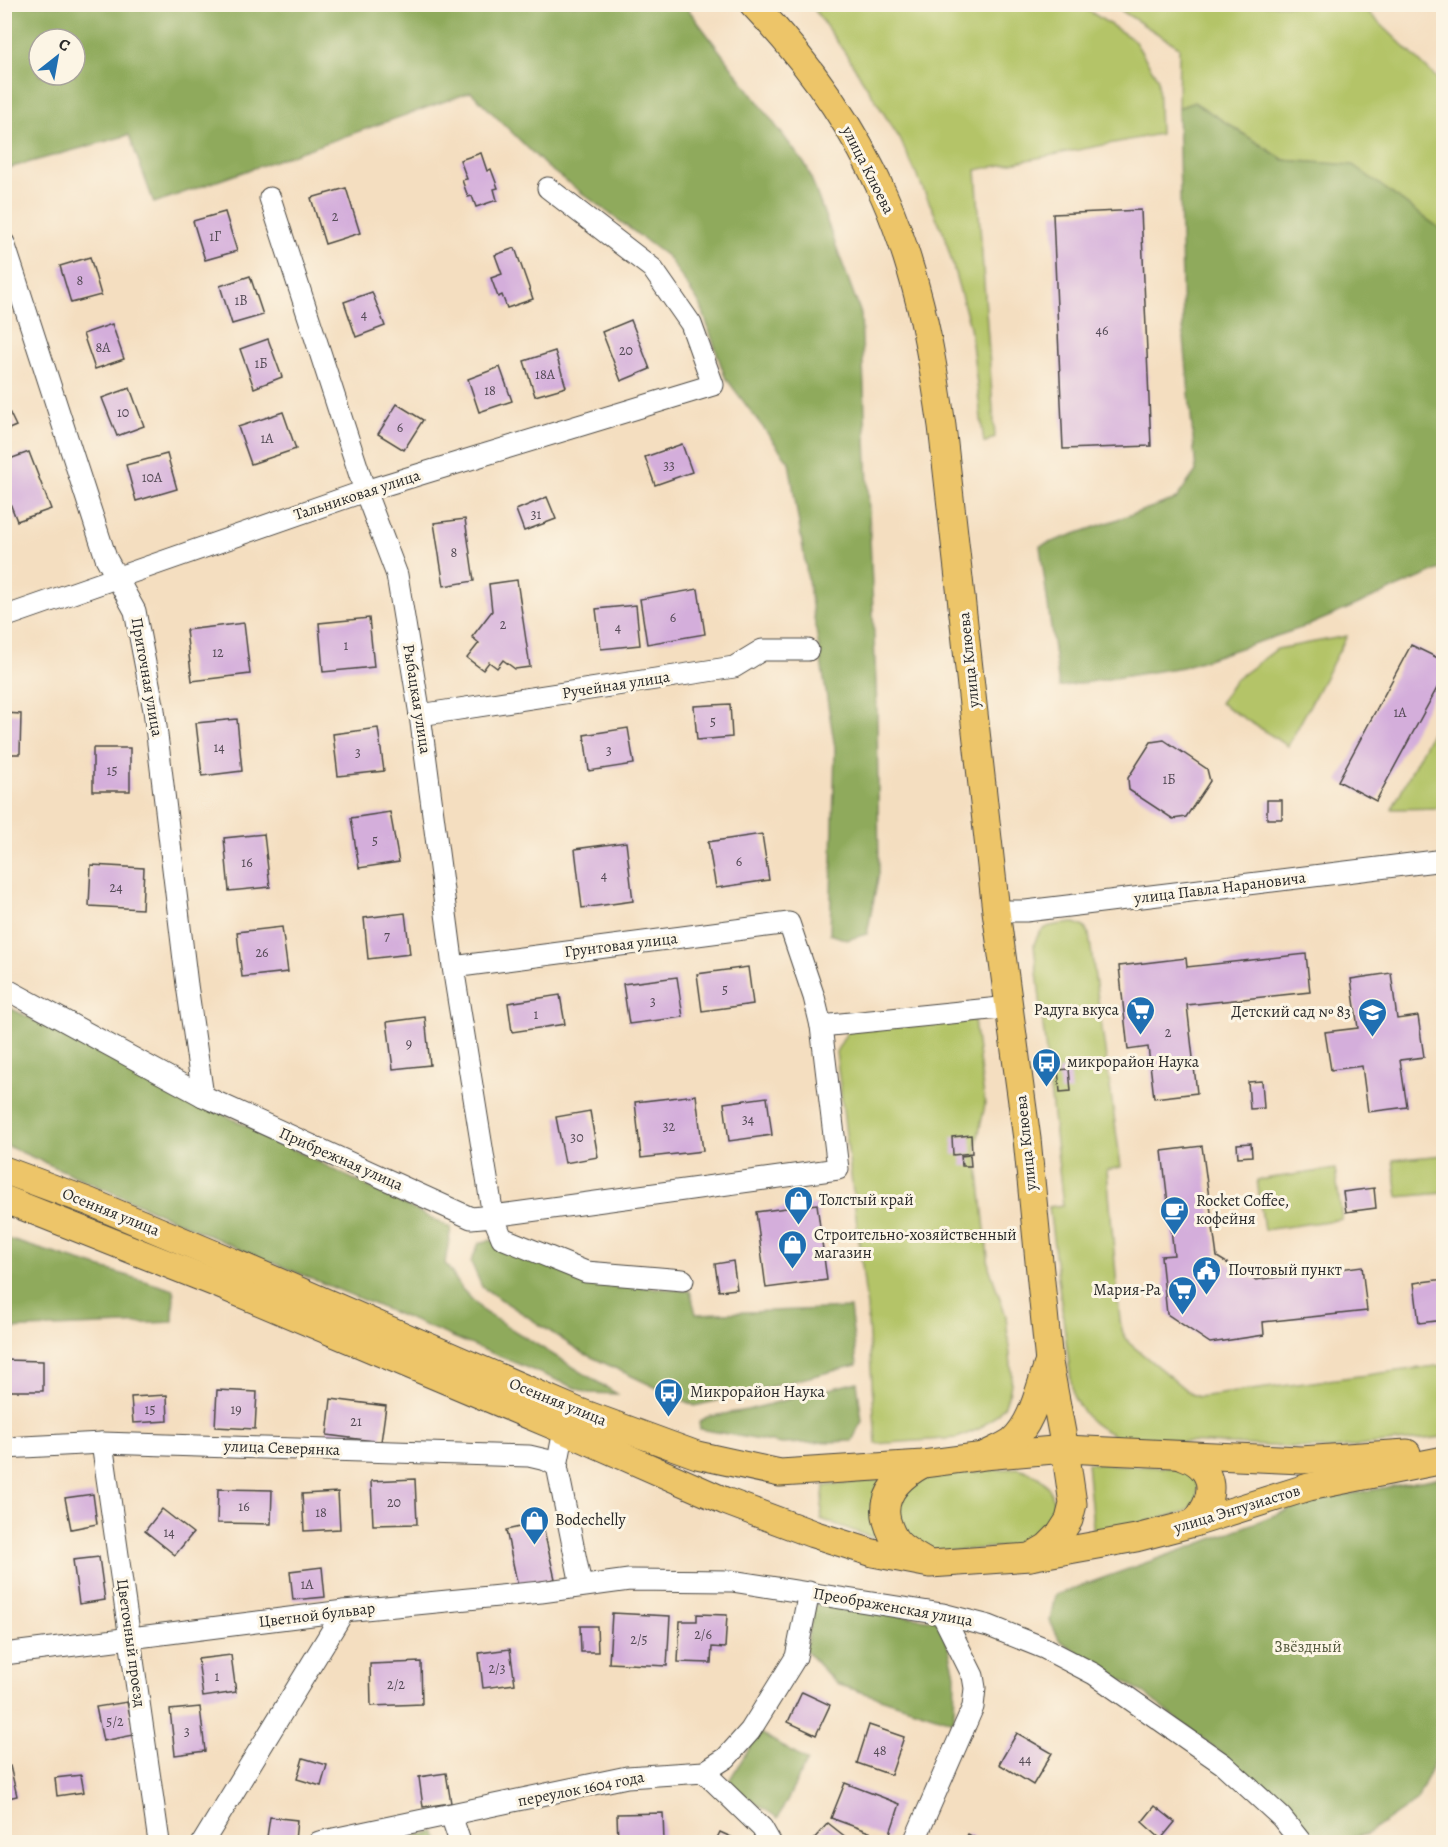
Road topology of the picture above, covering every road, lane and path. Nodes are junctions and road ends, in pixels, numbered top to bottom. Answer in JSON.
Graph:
{"nodes":[{"id":1,"x":753,"y":4,"type":"edge"},
{"id":2,"x":548,"y":188,"type":"dead end"},
{"id":3,"x":270,"y":198,"type":"dead end"},
{"id":4,"x":4,"y":243,"type":"edge"},
{"id":5,"x":365,"y":491,"type":"junction"},
{"id":6,"x":117,"y":578,"type":"junction"},
{"id":7,"x":4,"y":617,"type":"edge"},
{"id":8,"x":808,"y":650,"type":"dead end"},
{"id":9,"x":420,"y":715,"type":"junction"},
{"id":10,"x":1443,"y":860,"type":"edge"},
{"id":11,"x":996,"y":911,"type":"junction"},
{"id":12,"x":453,"y":967,"type":"junction"},
{"id":13,"x":4,"y":988,"type":"edge"},
{"id":14,"x":1010,"y":1007,"type":"junction"},
{"id":15,"x":821,"y":1026,"type":"junction"},
{"id":16,"x":203,"y":1096,"type":"junction"},
{"id":17,"x":4,"y":1170,"type":"edge"},
{"id":18,"x":4,"y":1199,"type":"edge"},
{"id":19,"x":493,"y":1216,"type":"junction"},
{"id":20,"x":683,"y":1280,"type":"dead end"},
{"id":21,"x":1049,"y":1363,"type":"junction"},
{"id":22,"x":564,"y":1430,"type":"junction"},
{"id":23,"x":102,"y":1443,"type":"junction"},
{"id":24,"x":4,"y":1448,"type":"edge"},
{"id":25,"x":1065,"y":1449,"type":"junction"},
{"id":26,"x":1443,"y":1450,"type":"edge"},
{"id":27,"x":1145,"y":1454,"type":"joint"},
{"id":28,"x":984,"y":1456,"type":"junction"},
{"id":29,"x":1183,"y":1456,"type":"junction"},
{"id":30,"x":1443,"y":1460,"type":"edge"},
{"id":31,"x":923,"y":1464,"type":"junction"},
{"id":32,"x":557,"y":1466,"type":"junction"},
{"id":33,"x":1194,"y":1523,"type":"junction"},
{"id":34,"x":1030,"y":1557,"type":"junction"},
{"id":35,"x":930,"y":1564,"type":"junction"},
{"id":36,"x":629,"y":1580,"type":"joint"},
{"id":37,"x":581,"y":1585,"type":"junction"},
{"id":38,"x":809,"y":1592,"type":"junction"},
{"id":39,"x":344,"y":1611,"type":"junction"},
{"id":40,"x":942,"y":1614,"type":"junction"},
{"id":41,"x":131,"y":1637,"type":"junction"},
{"id":42,"x":4,"y":1654,"type":"edge"},
{"id":43,"x":705,"y":1772,"type":"junction"},
{"id":44,"x":451,"y":1815,"type":"junction"},
{"id":45,"x":159,"y":1842,"type":"edge"},
{"id":46,"x":202,"y":1842,"type":"edge"},
{"id":47,"x":319,"y":1842,"type":"edge"},
{"id":48,"x":460,"y":1842,"type":"edge"},
{"id":49,"x":770,"y":1842,"type":"edge"},
{"id":50,"x":914,"y":1842,"type":"edge"},
{"id":51,"x":1301,"y":1842,"type":"edge"}],
"edges":[{"from":1,"to":11,"type":"main road","name":"улица Клюева"},
{"from":2,"to":5,"type":"street","name":"Тальниковая улица"},
{"from":3,"to":5,"type":"street","name":"Рыбацкая улица"},
{"from":4,"to":6,"type":"street","name":"Приточная улица"},
{"from":5,"to":6,"type":"street","name":"Тальниковая улица"},
{"from":5,"to":9,"type":"street","name":"Рыбацкая улица"},
{"from":6,"to":7,"type":"street","name":"Тальниковая улица"},
{"from":6,"to":16,"type":"street","name":"Приточная улица"},
{"from":8,"to":9,"type":"street","name":"Ручейная улица"},
{"from":9,"to":12,"type":"street","name":"Рыбацкая улица"},
{"from":10,"to":11,"type":"street","name":"улица Павла Нарановича"},
{"from":11,"to":14,"type":"main road","name":"улица Клюева"},
{"from":12,"to":15,"type":"street","name":"Грунтовая улица"},
{"from":12,"to":19,"type":"street","name":"Рыбацкая улица"},
{"from":13,"to":16,"type":"street","name":"Прибрежная улица"},
{"from":14,"to":15,"type":"street"},
{"from":14,"to":21,"type":"main road","name":"улица Клюева"},
{"from":15,"to":19,"type":"street","name":"Прибрежная улица"},
{"from":16,"to":19,"type":"street","name":"Прибрежная улица"},
{"from":17,"to":31,"type":"main road","name":"Осенняя улица"},
{"from":18,"to":22,"type":"main road","name":"Осенняя улица"},
{"from":19,"to":20,"type":"street"},
{"from":21,"to":25,"type":"main road","name":"улица Клюева"},
{"from":21,"to":28,"type":"main road","name":"улица Клюева"},
{"from":22,"to":32,"type":"street"},
{"from":22,"to":35,"type":"main road","name":"Осенняя улица"},
{"from":23,"to":24,"type":"street","name":"улица Северянка"},
{"from":23,"to":32,"type":"street","name":"улица Северянка"},
{"from":23,"to":41,"type":"street","name":"Цветочный проезд"},
{"from":25,"to":27,"type":"main road","name":"Осенняя улица"},
{"from":25,"to":28,"type":"main road","name":"Осенняя улица"},
{"from":25,"to":34,"type":"main road","name":"улица Клюева"},
{"from":26,"to":29,"type":"main road","name":"улица Энтузиастов"},
{"from":27,"to":29,"type":"main road","name":"улица Энтузиастов"},
{"from":28,"to":31,"type":"main road","name":"Осенняя улица"},
{"from":29,"to":33,"type":"main road"},
{"from":30,"to":33,"type":"main road","name":"улица Энтузиастов"},
{"from":31,"to":35,"type":"main road"},
{"from":32,"to":37,"type":"street"},
{"from":33,"to":34,"type":"main road","name":"улица Энтузиастов"},
{"from":34,"to":35,"type":"main road","name":"Осенняя улица"},
{"from":36,"to":37,"type":"street","name":"Цветной бульвар"},
{"from":36,"to":38,"type":"street","name":"Преображенская улица"},
{"from":37,"to":39,"type":"street","name":"Цветной бульвар"},
{"from":38,"to":40,"type":"street","name":"Преображенская улица"},
{"from":38,"to":43,"type":"street"},
{"from":39,"to":41,"type":"street","name":"Цветной бульвар"},
{"from":39,"to":46,"type":"street"},
{"from":40,"to":50,"type":"street"},
{"from":40,"to":51,"type":"street","name":"Преображенская улица"},
{"from":41,"to":42,"type":"street","name":"Цветной бульвар"},
{"from":41,"to":45,"type":"street","name":"Цветочный проезд"},
{"from":43,"to":44,"type":"street","name":"переулок 1604 года"},
{"from":43,"to":49,"type":"street"},
{"from":44,"to":47,"type":"street","name":"переулок 1604 года"},
{"from":44,"to":48,"type":"street"}]}
